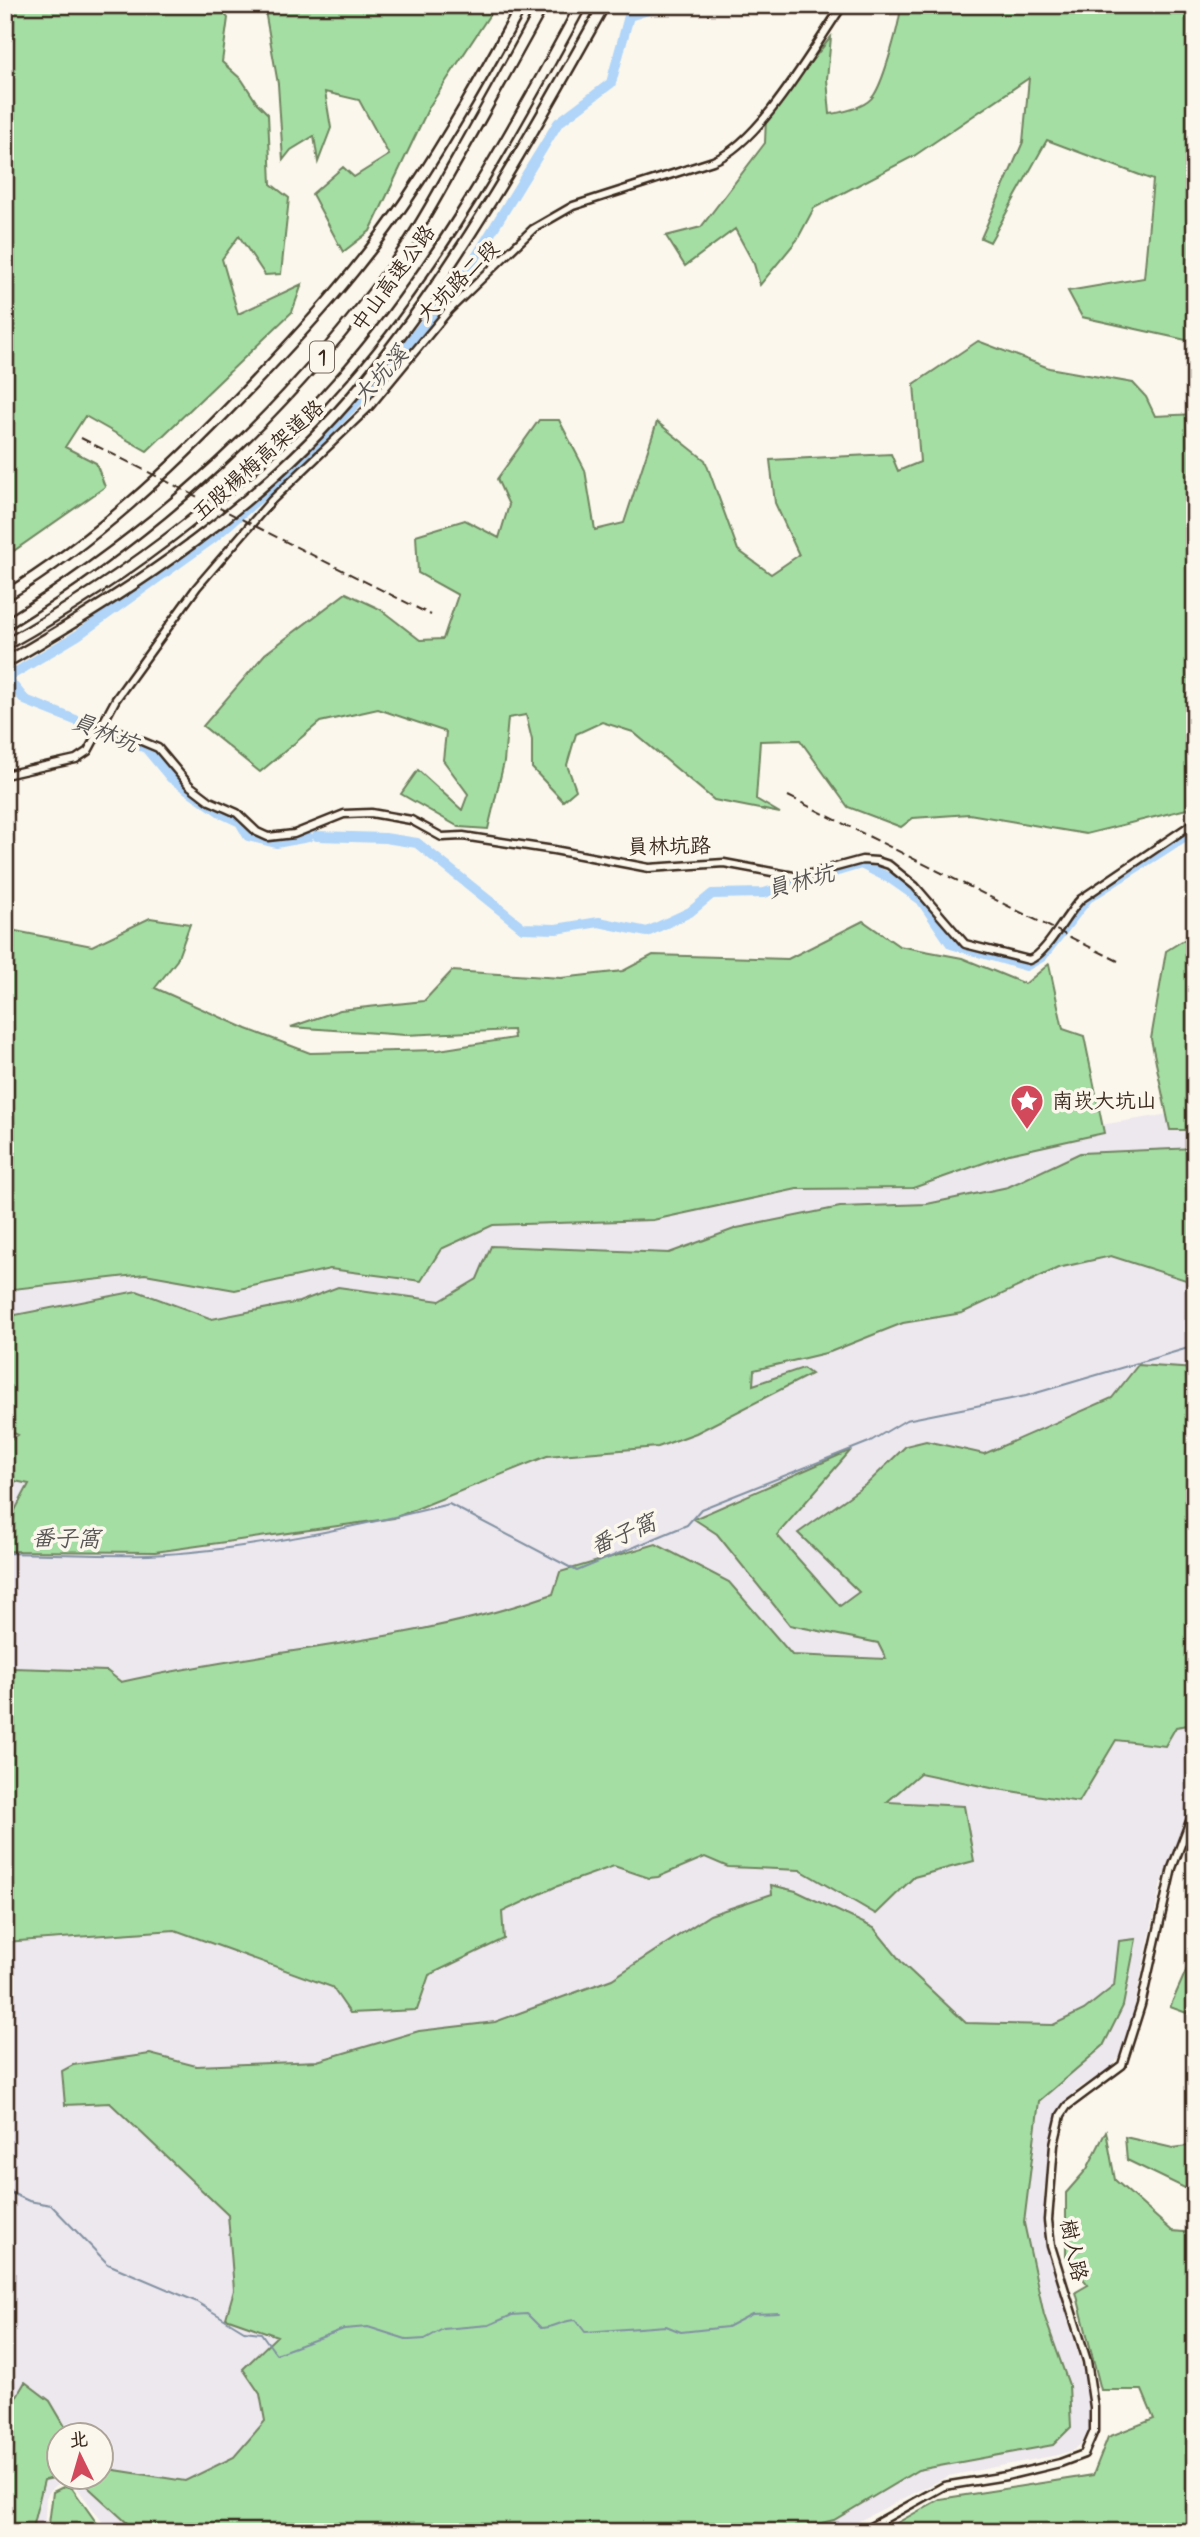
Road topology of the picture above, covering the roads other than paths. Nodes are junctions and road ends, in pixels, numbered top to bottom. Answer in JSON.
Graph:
{"nodes":[{"id":1,"x":522,"y":5,"type":"edge"},
{"id":2,"x":543,"y":5,"type":"edge"},
{"id":3,"x":581,"y":5,"type":"edge"},
{"id":4,"x":604,"y":5,"type":"edge"},
{"id":5,"x":843,"y":5,"type":"edge"},
{"id":6,"x":5,"y":596,"type":"edge"},
{"id":7,"x":5,"y":625,"type":"edge"},
{"id":8,"x":5,"y":645,"type":"edge"},
{"id":9,"x":5,"y":663,"type":"edge"},
{"id":10,"x":100,"y":725,"type":"junction"},
{"id":11,"x":5,"y":775,"type":"edge"},
{"id":12,"x":1195,"y":822,"type":"edge"},
{"id":13,"x":1195,"y":1808,"type":"edge"},
{"id":14,"x":861,"y":2532,"type":"edge"}],
"edges":[{"from":1,"to":6,"type":"highway","number":"1"},
{"from":2,"to":7,"type":"highway","name":"中山高速公路","number":"1"},
{"from":3,"to":8,"type":"highway","name":"中山高速公路","number":"1"},
{"from":4,"to":9,"type":"highway","name":"五股楊梅高架道路","number":"1"},
{"from":5,"to":10,"type":"street","name":"大坑路二段"},
{"from":10,"to":11,"type":"street","name":"大坑路二段"},
{"from":10,"to":12,"type":"street","name":"員林坑路"},
{"from":13,"to":14,"type":"street","name":"樹人路"}]}
